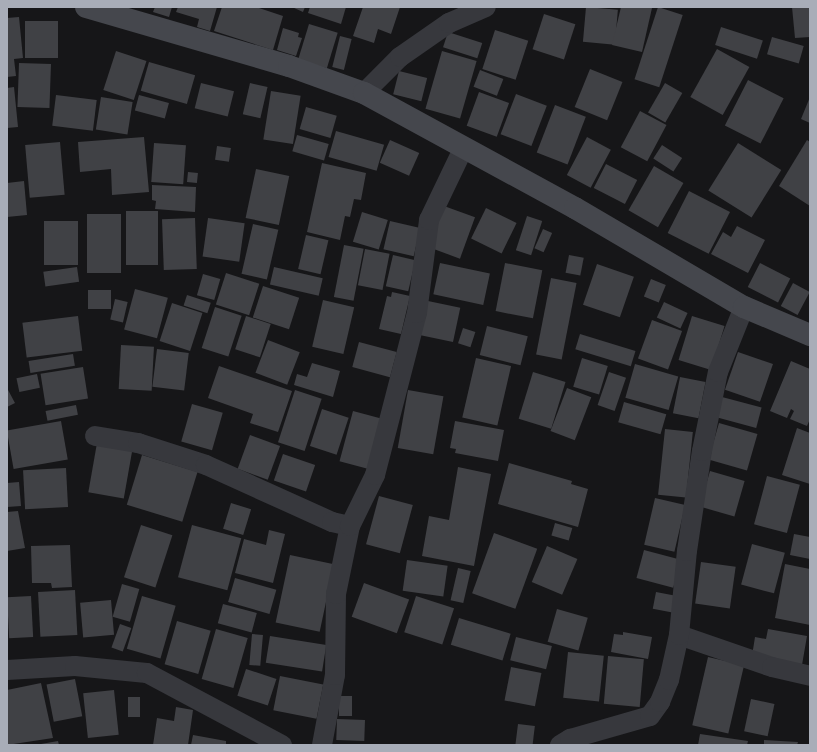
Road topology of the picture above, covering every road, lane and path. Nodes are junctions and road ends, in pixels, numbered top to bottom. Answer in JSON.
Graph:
{"nodes":[{"id":1,"x":86,"y":7,"type":"edge"},
{"id":2,"x":486,"y":7,"type":"edge"},
{"id":3,"x":364,"y":93,"type":"junction"},
{"id":4,"x":464,"y":147,"type":"junction"},
{"id":5,"x":744,"y":307,"type":"junction"},
{"id":6,"x":810,"y":335,"type":"edge"},
{"id":7,"x":95,"y":436,"type":"dead end"},
{"id":8,"x":350,"y":526,"type":"junction"},
{"id":9,"x":679,"y":636,"type":"junction"},
{"id":10,"x":7,"y":670,"type":"edge"},
{"id":11,"x":810,"y":676,"type":"edge"},
{"id":12,"x":282,"y":745,"type":"edge"},
{"id":13,"x":322,"y":745,"type":"edge"},
{"id":14,"x":560,"y":745,"type":"edge"}],
"edges":[{"from":1,"to":3,"type":"main road"},
{"from":2,"to":3,"type":"street"},
{"from":3,"to":4,"type":"main road"},
{"from":4,"to":5,"type":"main road"},
{"from":4,"to":8,"type":"street"},
{"from":5,"to":6,"type":"main road"},
{"from":5,"to":9,"type":"street"},
{"from":7,"to":8,"type":"street"},
{"from":8,"to":13,"type":"street"},
{"from":9,"to":11,"type":"street"},
{"from":9,"to":14,"type":"street"},
{"from":10,"to":12,"type":"street"}]}
